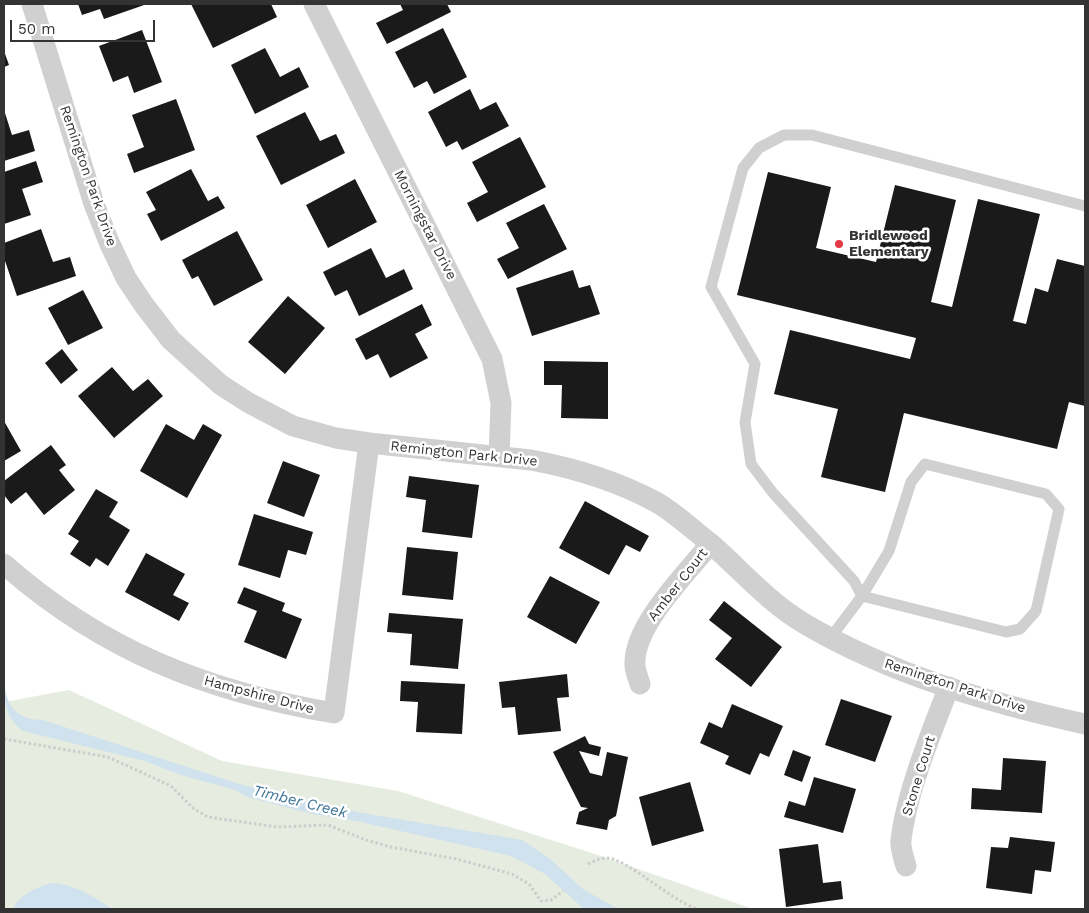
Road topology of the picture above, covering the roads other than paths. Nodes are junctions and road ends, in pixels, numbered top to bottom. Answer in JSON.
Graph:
{"nodes":[{"id":1,"x":32,"y":4,"type":"edge"},
{"id":2,"x":314,"y":4,"type":"edge"},
{"id":3,"x":1085,"y":206,"type":"edge"},
{"id":4,"x":369,"y":443,"type":"junction"},
{"id":5,"x":499,"y":456,"type":"junction"},
{"id":6,"x":710,"y":544,"type":"junction"},
{"id":7,"x":4,"y":564,"type":"edge"},
{"id":8,"x":862,"y":596,"type":"junction"},
{"id":9,"x":832,"y":637,"type":"junction"},
{"id":10,"x":640,"y":684,"type":"dead end"},
{"id":11,"x":949,"y":687,"type":"junction"},
{"id":12,"x":1085,"y":724,"type":"edge"},
{"id":13,"x":906,"y":866,"type":"dead end"}],
"edges":[{"from":1,"to":4,"type":"street","name":"Remington Park Drive"},
{"from":2,"to":5,"type":"street","name":"Morningstar Drive"},
{"from":3,"to":8,"type":"lane"},
{"from":4,"to":5,"type":"street","name":"Remington Park Drive"},
{"from":4,"to":7,"type":"street","name":"Hampshire Drive"},
{"from":5,"to":6,"type":"street","name":"Remington Park Drive"},
{"from":6,"to":9,"type":"street","name":"Remington Park Drive"},
{"from":6,"to":10,"type":"street","name":"Amber Court"},
{"from":8,"to":8,"type":"lane"},
{"from":8,"to":9,"type":"lane"},
{"from":9,"to":11,"type":"street","name":"Remington Park Drive"},
{"from":11,"to":12,"type":"street","name":"Remington Park Drive"},
{"from":11,"to":13,"type":"street","name":"Stone Court"}]}
